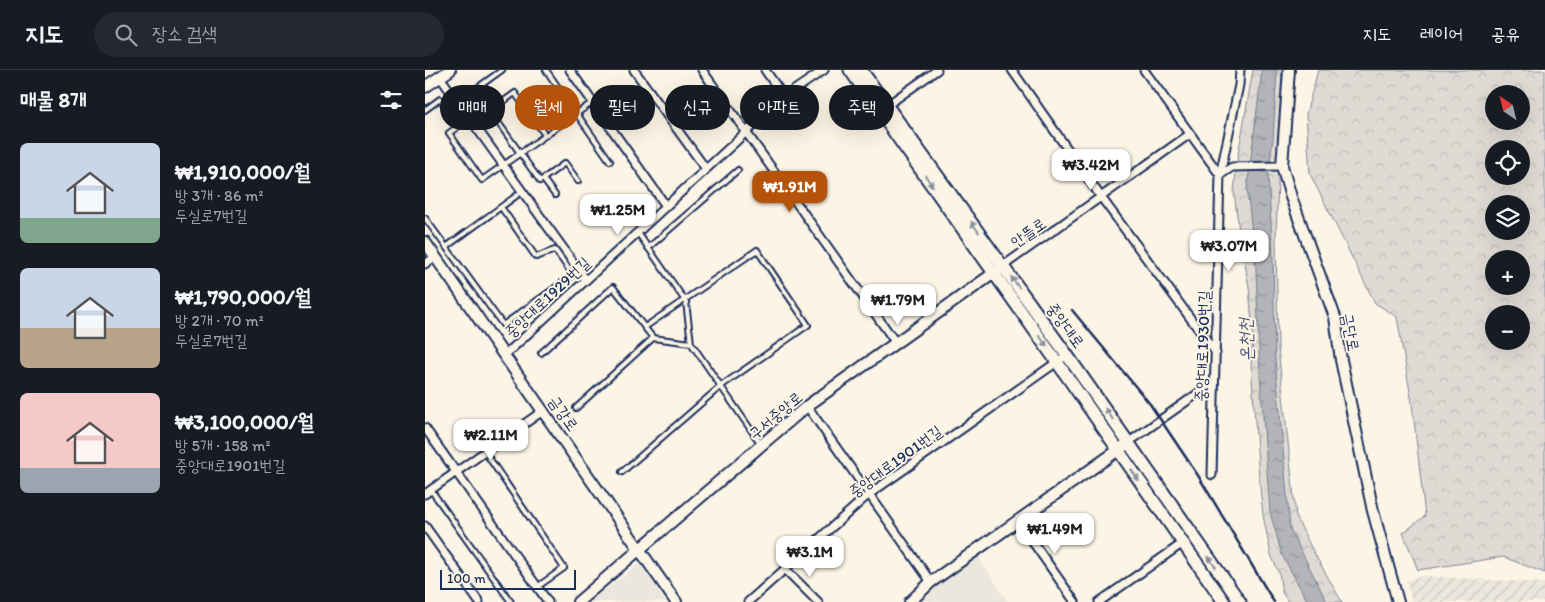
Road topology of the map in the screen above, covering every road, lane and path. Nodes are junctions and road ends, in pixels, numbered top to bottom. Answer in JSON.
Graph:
{"nodes":[{"id":1,"x":449,"y":70,"type":"edge"},
{"id":2,"x":502,"y":70,"type":"edge"},
{"id":3,"x":546,"y":70,"type":"edge"},
{"id":4,"x":570,"y":70,"type":"edge"},
{"id":5,"x":634,"y":70,"type":"edge"},
{"id":6,"x":702,"y":70,"type":"edge"},
{"id":7,"x":765,"y":70,"type":"edge"},
{"id":8,"x":824,"y":70,"type":"edge"},
{"id":9,"x":850,"y":70,"type":"edge"},
{"id":10,"x":861,"y":70,"type":"edge"},
{"id":11,"x":937,"y":70,"type":"edge"},
{"id":12,"x":1012,"y":70,"type":"edge"},
{"id":13,"x":1144,"y":70,"type":"edge"},
{"id":14,"x":1240,"y":70,"type":"edge"},
{"id":15,"x":1289,"y":70,"type":"edge"},
{"id":16,"x":440,"y":76,"type":"junction"},
{"id":17,"x":481,"y":85,"type":"edge"},
{"id":18,"x":556,"y":85,"type":"edge"},
{"id":19,"x":776,"y":85,"type":"edge"},
{"id":20,"x":802,"y":85,"type":"edge"},
{"id":21,"x":871,"y":85,"type":"edge"},
{"id":22,"x":425,"y":87,"type":"edge"},
{"id":23,"x":590,"y":98,"type":"edge"},
{"id":24,"x":505,"y":100,"type":"edge"},
{"id":25,"x":894,"y":100,"type":"edge"},
{"id":26,"x":425,"y":110,"type":"edge"},
{"id":27,"x":580,"y":118,"type":"edge"},
{"id":28,"x":894,"y":118,"type":"edge"},
{"id":29,"x":503,"y":130,"type":"edge"},
{"id":30,"x":552,"y":130,"type":"edge"},
{"id":31,"x":613,"y":130,"type":"edge"},
{"id":32,"x":745,"y":132,"type":"junction"},
{"id":33,"x":1190,"y":134,"type":"junction"},
{"id":34,"x":545,"y":135,"type":"junction"},
{"id":35,"x":520,"y":153,"type":"junction"},
{"id":36,"x":611,"y":161,"type":"dead end"},
{"id":37,"x":503,"y":164,"type":"junction"},
{"id":38,"x":1277,"y":166,"type":"junction"},
{"id":39,"x":706,"y":169,"type":"junction"},
{"id":40,"x":738,"y":170,"type":"dead end"},
{"id":41,"x":1220,"y":175,"type":"junction"},
{"id":42,"x":543,"y":178,"type":"junction"},
{"id":43,"x":578,"y":181,"type":"dead end"},
{"id":44,"x":523,"y":191,"type":"junction"},
{"id":45,"x":555,"y":195,"type":"dead end"},
{"id":46,"x":1101,"y":197,"type":"junction"},
{"id":47,"x":666,"y":206,"type":"junction"},
{"id":48,"x":501,"y":207,"type":"junction"},
{"id":49,"x":425,"y":218,"type":"edge"},
{"id":50,"x":638,"y":232,"type":"junction"},
{"id":51,"x":425,"y":242,"type":"edge"},
{"id":52,"x":446,"y":247,"type":"junction"},
{"id":53,"x":648,"y":248,"type":"junction"},
{"id":54,"x":435,"y":257,"type":"junction"},
{"id":55,"x":425,"y":264,"type":"edge"},
{"id":56,"x":999,"y":269,"type":"junction"},
{"id":57,"x":587,"y":280,"type":"junction"},
{"id":58,"x":684,"y":299,"type":"junction"},
{"id":59,"x":645,"y":327,"type":"junction"},
{"id":60,"x":653,"y":338,"type":"junction"},
{"id":61,"x":691,"y":343,"type":"junction"},
{"id":62,"x":896,"y":343,"type":"junction"},
{"id":63,"x":541,"y":353,"type":"dead end"},
{"id":64,"x":1216,"y":353,"type":"junction"},
{"id":65,"x":505,"y":355,"type":"junction"},
{"id":66,"x":1067,"y":355,"type":"junction"},
{"id":67,"x":1057,"y":362,"type":"junction"},
{"id":68,"x":1215,"y":382,"type":"junction"},
{"id":69,"x":721,"y":386,"type":"junction"},
{"id":70,"x":807,"y":406,"type":"junction"},
{"id":71,"x":576,"y":408,"type":"dead end"},
{"id":72,"x":544,"y":410,"type":"junction"},
{"id":73,"x":425,"y":428,"type":"edge"},
{"id":74,"x":1129,"y":442,"type":"junction"},
{"id":75,"x":762,"y":445,"type":"junction"},
{"id":76,"x":1118,"y":450,"type":"junction"},
{"id":77,"x":485,"y":452,"type":"junction"},
{"id":78,"x":457,"y":472,"type":"junction"},
{"id":79,"x":622,"y":472,"type":"dead end"},
{"id":80,"x":1213,"y":475,"type":"dead end"},
{"id":81,"x":428,"y":492,"type":"edge"},
{"id":82,"x":868,"y":494,"type":"junction"},
{"id":83,"x":1018,"y":521,"type":"junction"},
{"id":84,"x":425,"y":526,"type":"edge"},
{"id":85,"x":1183,"y":543,"type":"junction"},
{"id":86,"x":640,"y":549,"type":"junction"},
{"id":87,"x":785,"y":568,"type":"junction"},
{"id":88,"x":931,"y":582,"type":"junction"},
{"id":89,"x":537,"y":587,"type":"junction"},
{"id":90,"x":479,"y":602,"type":"edge"},
{"id":91,"x":511,"y":602,"type":"edge"},
{"id":92,"x":548,"y":602,"type":"edge"},
{"id":93,"x":578,"y":602,"type":"edge"},
{"id":94,"x":677,"y":602,"type":"edge"},
{"id":95,"x":749,"y":602,"type":"edge"},
{"id":96,"x":818,"y":602,"type":"edge"},
{"id":97,"x":910,"y":602,"type":"edge"},
{"id":98,"x":1075,"y":602,"type":"edge"},
{"id":99,"x":1099,"y":602,"type":"edge"},
{"id":100,"x":1224,"y":602,"type":"edge"},
{"id":101,"x":1240,"y":602,"type":"edge"},
{"id":102,"x":1398,"y":602,"type":"edge"}],
"edges":[{"from":1,"to":16,"type":"street"},
{"from":2,"to":17,"type":"lane"},
{"from":3,"to":18,"type":"lane"},
{"from":4,"to":23,"type":"street"},
{"from":5,"to":39,"type":"street"},
{"from":6,"to":32,"type":"street"},
{"from":7,"to":19,"type":"street"},
{"from":8,"to":20,"type":"street","name":"중앙대로1929번길"},
{"from":9,"to":56,"type":"main road","name":"중앙대로","one_way":true},
{"from":10,"to":21,"type":"main road","name":"중앙대로"},
{"from":11,"to":25,"type":"street"},
{"from":12,"to":46,"type":"street"},
{"from":13,"to":33,"type":"street"},
{"from":14,"to":41,"type":"street","name":"중앙대로1930번길"},
{"from":15,"to":38,"type":"street","name":"금단로"},
{"from":16,"to":22,"type":"street"},
{"from":16,"to":37,"type":"street"},
{"from":24,"to":34,"type":"lane"},
{"from":26,"to":37,"type":"lane"},
{"from":27,"to":36,"type":"lane"},
{"from":56,"to":28,"type":"main road","name":"중앙대로","one_way":true},
{"from":29,"to":35,"type":"lane"},
{"from":30,"to":34,"type":"lane"},
{"from":31,"to":47,"type":"street"},
{"from":32,"to":39,"type":"street","name":"중앙대로1929번길"},
{"from":32,"to":62,"type":"street"},
{"from":33,"to":41,"type":"street"},
{"from":33,"to":46,"type":"street","name":"안뜰로"},
{"from":34,"to":35,"type":"lane"},
{"from":35,"to":37,"type":"lane"},
{"from":35,"to":42,"type":"lane"},
{"from":37,"to":44,"type":"street"},
{"from":38,"to":41,"type":"street"},
{"from":38,"to":102,"type":"street","name":"금단로"},
{"from":39,"to":47,"type":"street","name":"중앙대로1929번길"},
{"from":40,"to":53,"type":"lane"},
{"from":41,"to":64,"type":"street","name":"중앙대로1930번길"},
{"from":42,"to":43,"type":"lane"},
{"from":42,"to":45,"type":"lane"},
{"from":44,"to":48,"type":"lane"},
{"from":44,"to":57,"type":"street"},
{"from":46,"to":56,"type":"street","name":"안뜰로"},
{"from":46,"to":64,"type":"street"},
{"from":47,"to":50,"type":"street","name":"중앙대로1929번길"},
{"from":48,"to":52,"type":"lane"},
{"from":48,"to":52,"type":"lane"},
{"from":49,"to":52,"type":"lane"},
{"from":50,"to":53,"type":"lane"},
{"from":50,"to":57,"type":"street","name":"중앙대로1929번길"},
{"from":51,"to":54,"type":"street","name":"금강로"},
{"from":53,"to":58,"type":"lane"},
{"from":54,"to":55,"type":"street"},
{"from":54,"to":65,"type":"street","name":"금강로"},
{"from":56,"to":62,"type":"street","name":"구서중앙로"},
{"from":66,"to":56,"type":"main road","name":"중앙대로","one_way":true},
{"from":56,"to":67,"type":"main road","name":"중앙대로","one_way":true},
{"from":57,"to":65,"type":"street","name":"중앙대로1929번길"},
{"from":58,"to":59,"type":"lane"},
{"from":58,"to":61,"type":"lane"},
{"from":58,"to":69,"type":"lane"},
{"from":59,"to":60,"type":"lane"},
{"from":59,"to":63,"type":"lane"},
{"from":60,"to":61,"type":"lane"},
{"from":60,"to":71,"type":"lane"},
{"from":61,"to":69,"type":"lane"},
{"from":62,"to":70,"type":"street","name":"구서중앙로"},
{"from":64,"to":68,"type":"street","name":"중앙대로1930번길"},
{"from":65,"to":72,"type":"street","name":"금강로"},
{"from":66,"to":67,"type":"street","name":"중앙대로1901번길"},
{"from":74,"to":66,"type":"main road","name":"중앙대로","one_way":true},
{"from":67,"to":76,"type":"main road","name":"중앙대로"},
{"from":67,"to":82,"type":"street","name":"중앙대로1901번길"},
{"from":68,"to":74,"type":"street"},
{"from":68,"to":80,"type":"street","name":"중앙대로1930번길"},
{"from":69,"to":75,"type":"lane"},
{"from":69,"to":79,"type":"lane"},
{"from":70,"to":75,"type":"street","name":"구서중앙로"},
{"from":70,"to":82,"type":"street"},
{"from":72,"to":77,"type":"street"},
{"from":72,"to":86,"type":"street","name":"금강로"},
{"from":73,"to":78,"type":"street"},
{"from":74,"to":76,"type":"street"},
{"from":101,"to":74,"type":"main road","name":"중앙대로","one_way":true},
{"from":75,"to":86,"type":"street","name":"구서중앙로"},
{"from":76,"to":83,"type":"street"},
{"from":76,"to":85,"type":"main road","name":"중앙대로","one_way":true},
{"from":77,"to":78,"type":"street"},
{"from":77,"to":89,"type":"lane"},
{"from":78,"to":81,"type":"street"},
{"from":78,"to":89,"type":"street"},
{"from":81,"to":91,"type":"lane"},
{"from":82,"to":87,"type":"street","name":"중앙대로1901번길"},
{"from":82,"to":88,"type":"street"},
{"from":83,"to":88,"type":"street"},
{"from":83,"to":98,"type":"street"},
{"from":84,"to":90,"type":"street"},
{"from":85,"to":99,"type":"street"},
{"from":85,"to":100,"type":"main road","name":"중앙대로"},
{"from":86,"to":93,"type":"street","name":"구서중앙로"},
{"from":86,"to":94,"type":"street","name":"금강로"},
{"from":87,"to":95,"type":"street","name":"중앙대로1901번길"},
{"from":87,"to":96,"type":"street"},
{"from":88,"to":97,"type":"street"},
{"from":89,"to":92,"type":"street"}]}
